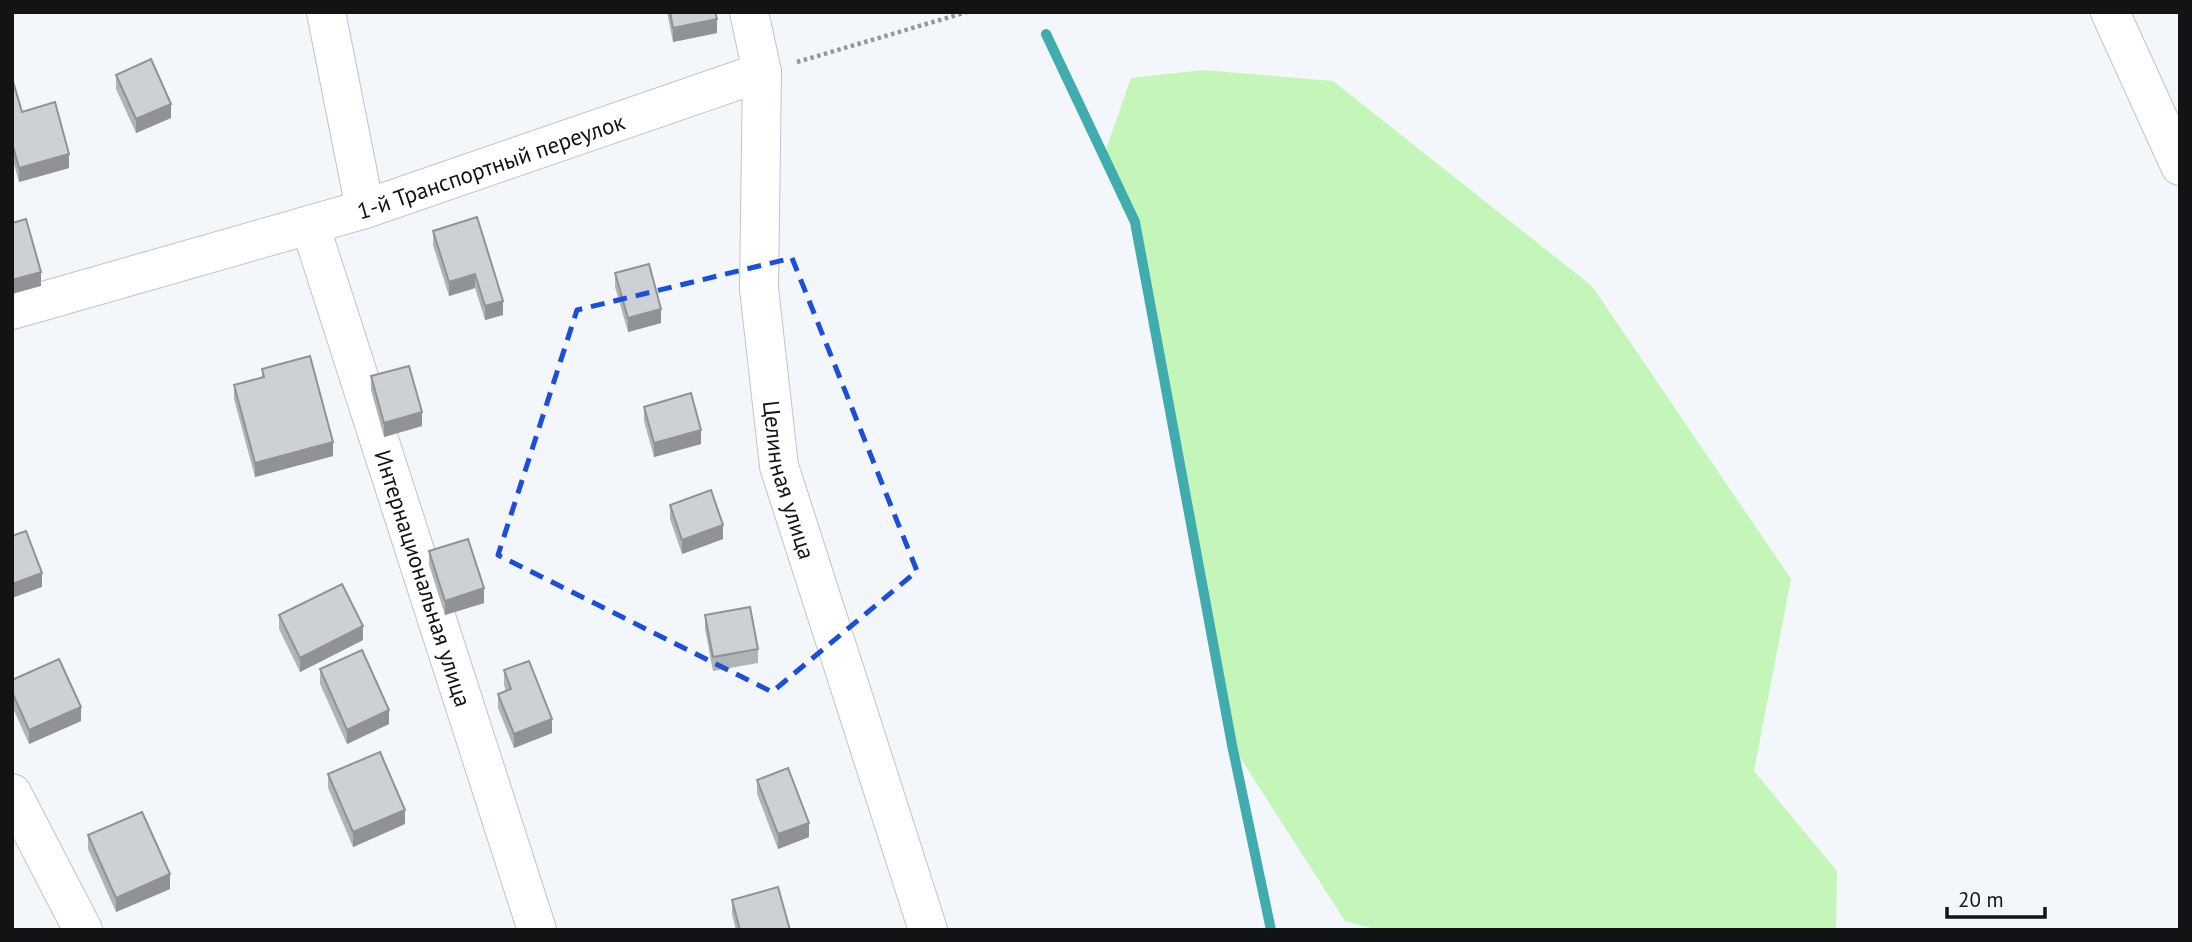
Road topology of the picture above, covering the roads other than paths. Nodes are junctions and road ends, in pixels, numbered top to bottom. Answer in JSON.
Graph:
{"nodes":[{"id":1,"x":326,"y":12,"type":"edge"},
{"id":2,"x":749,"y":12,"type":"edge"},
{"id":3,"x":2109,"y":12,"type":"edge"},
{"id":4,"x":762,"y":72,"type":"junction"},
{"id":5,"x":2180,"y":166,"type":"edge"},
{"id":6,"x":365,"y":209,"type":"junction"},
{"id":7,"x":310,"y":225,"type":"junction"},
{"id":8,"x":12,"y":310,"type":"edge"},
{"id":9,"x":12,"y":793,"type":"edge"},
{"id":10,"x":83,"y":930,"type":"edge"},
{"id":11,"x":537,"y":930,"type":"edge"},
{"id":12,"x":928,"y":930,"type":"edge"}],
"edges":[{"from":1,"to":6,"type":"street"},
{"from":2,"to":4,"type":"street","name":"Целинная улица"},
{"from":3,"to":5,"type":"street"},
{"from":4,"to":6,"type":"street","name":"1-й Транспортный переулок"},
{"from":4,"to":12,"type":"street","name":"Целинная улица"},
{"from":6,"to":7,"type":"street","name":"1-й Транспортный переулок"},
{"from":7,"to":8,"type":"street","name":"1-й Транспортный переулок"},
{"from":7,"to":11,"type":"street","name":"Интернациональная улица"},
{"from":9,"to":10,"type":"street"}]}
